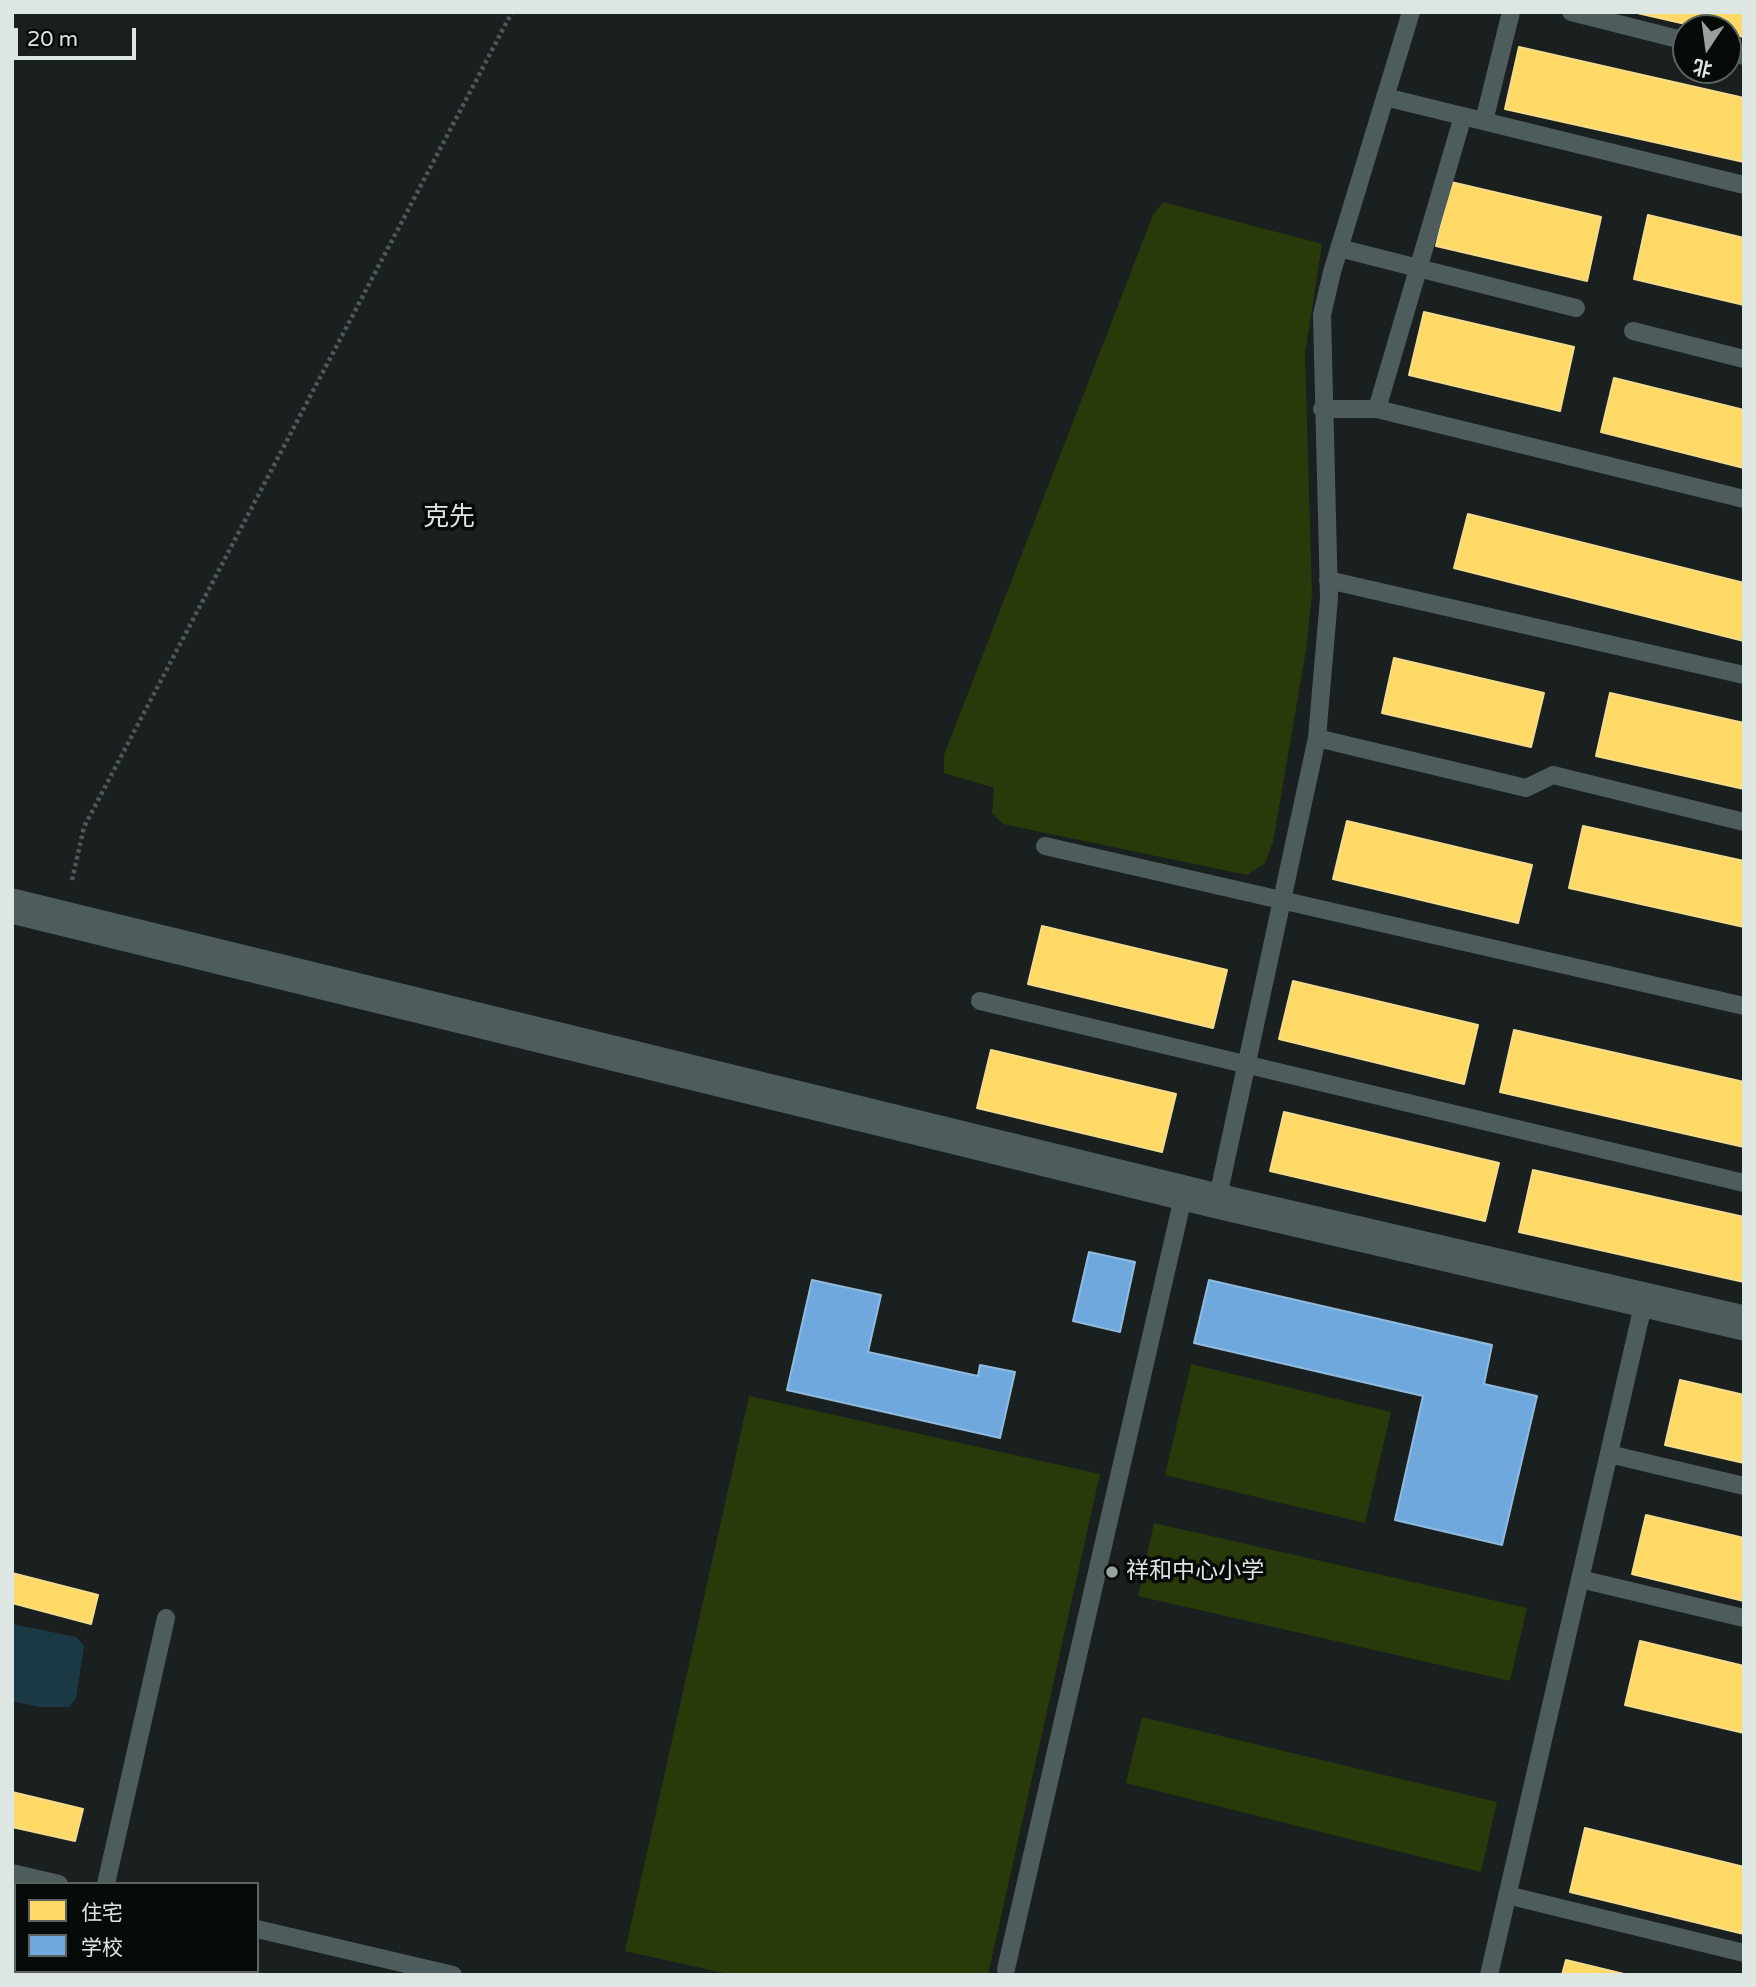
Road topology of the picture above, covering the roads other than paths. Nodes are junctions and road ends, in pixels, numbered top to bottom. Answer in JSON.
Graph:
{"nodes":[{"id":1,"x":1411,"y":12,"type":"edge"},
{"id":2,"x":1511,"y":12,"type":"edge"},
{"id":3,"x":1571,"y":12,"type":"edge"},
{"id":4,"x":1672,"y":37,"type":"edge"},
{"id":5,"x":1385,"y":97,"type":"junction"},
{"id":6,"x":1463,"y":116,"type":"junction"},
{"id":7,"x":1484,"y":121,"type":"junction"},
{"id":8,"x":1744,"y":185,"type":"edge"},
{"id":9,"x":1339,"y":248,"type":"junction"},
{"id":10,"x":1418,"y":269,"type":"junction"},
{"id":11,"x":1576,"y":308,"type":"dead end"},
{"id":12,"x":1633,"y":331,"type":"dead end"},
{"id":13,"x":1744,"y":359,"type":"edge"},
{"id":14,"x":1322,"y":409,"type":"junction"},
{"id":15,"x":1377,"y":409,"type":"junction"},
{"id":16,"x":1744,"y":499,"type":"edge"},
{"id":17,"x":1328,"y":580,"type":"junction"},
{"id":18,"x":1744,"y":675,"type":"edge"},
{"id":19,"x":1317,"y":738,"type":"junction"},
{"id":20,"x":1744,"y":822,"type":"edge"},
{"id":21,"x":1045,"y":846,"type":"dead end"},
{"id":22,"x":1281,"y":900,"type":"junction"},
{"id":23,"x":12,"y":906,"type":"edge"},
{"id":24,"x":980,"y":1001,"type":"dead end"},
{"id":25,"x":1744,"y":1006,"type":"edge"},
{"id":26,"x":1246,"y":1065,"type":"junction"},
{"id":27,"x":1744,"y":1183,"type":"edge"},
{"id":28,"x":1201,"y":1197,"type":"junction"},
{"id":29,"x":1644,"y":1301,"type":"junction"},
{"id":30,"x":1744,"y":1323,"type":"edge"},
{"id":31,"x":1609,"y":1454,"type":"junction"},
{"id":32,"x":1744,"y":1486,"type":"edge"},
{"id":33,"x":1580,"y":1579,"type":"junction"},
{"id":34,"x":166,"y":1618,"type":"dead end"},
{"id":35,"x":1744,"y":1618,"type":"edge"},
{"id":36,"x":12,"y":1873,"type":"edge"},
{"id":37,"x":50,"y":1882,"type":"edge"},
{"id":38,"x":106,"y":1882,"type":"edge"},
{"id":39,"x":1507,"y":1895,"type":"junction"},
{"id":40,"x":259,"y":1929,"type":"edge"},
{"id":41,"x":1744,"y":1953,"type":"edge"},
{"id":42,"x":1006,"y":1969,"type":"dead end"},
{"id":43,"x":453,"y":1975,"type":"edge"},
{"id":44,"x":1489,"y":1975,"type":"edge"}],
"edges":[{"from":1,"to":5,"type":"lane"},
{"from":2,"to":7,"type":"lane"},
{"from":3,"to":4,"type":"lane"},
{"from":5,"to":6,"type":"lane"},
{"from":5,"to":9,"type":"lane"},
{"from":6,"to":7,"type":"lane"},
{"from":6,"to":10,"type":"lane"},
{"from":7,"to":8,"type":"lane"},
{"from":9,"to":10,"type":"lane"},
{"from":9,"to":14,"type":"lane"},
{"from":10,"to":11,"type":"lane"},
{"from":10,"to":15,"type":"lane"},
{"from":12,"to":13,"type":"lane"},
{"from":14,"to":15,"type":"lane"},
{"from":14,"to":17,"type":"lane"},
{"from":15,"to":16,"type":"lane"},
{"from":17,"to":18,"type":"lane"},
{"from":17,"to":19,"type":"lane"},
{"from":19,"to":20,"type":"lane"},
{"from":19,"to":22,"type":"lane"},
{"from":21,"to":22,"type":"lane"},
{"from":22,"to":25,"type":"lane"},
{"from":22,"to":26,"type":"lane"},
{"from":23,"to":28,"type":"street"},
{"from":24,"to":26,"type":"lane"},
{"from":26,"to":27,"type":"lane"},
{"from":26,"to":28,"type":"lane"},
{"from":28,"to":29,"type":"street"},
{"from":28,"to":42,"type":"lane"},
{"from":29,"to":30,"type":"street"},
{"from":29,"to":31,"type":"lane"},
{"from":31,"to":32,"type":"lane"},
{"from":31,"to":33,"type":"lane"},
{"from":33,"to":35,"type":"lane"},
{"from":33,"to":39,"type":"lane"},
{"from":34,"to":38,"type":"lane"},
{"from":36,"to":37,"type":"lane"},
{"from":39,"to":41,"type":"lane"},
{"from":39,"to":44,"type":"lane"},
{"from":40,"to":43,"type":"lane"}]}
